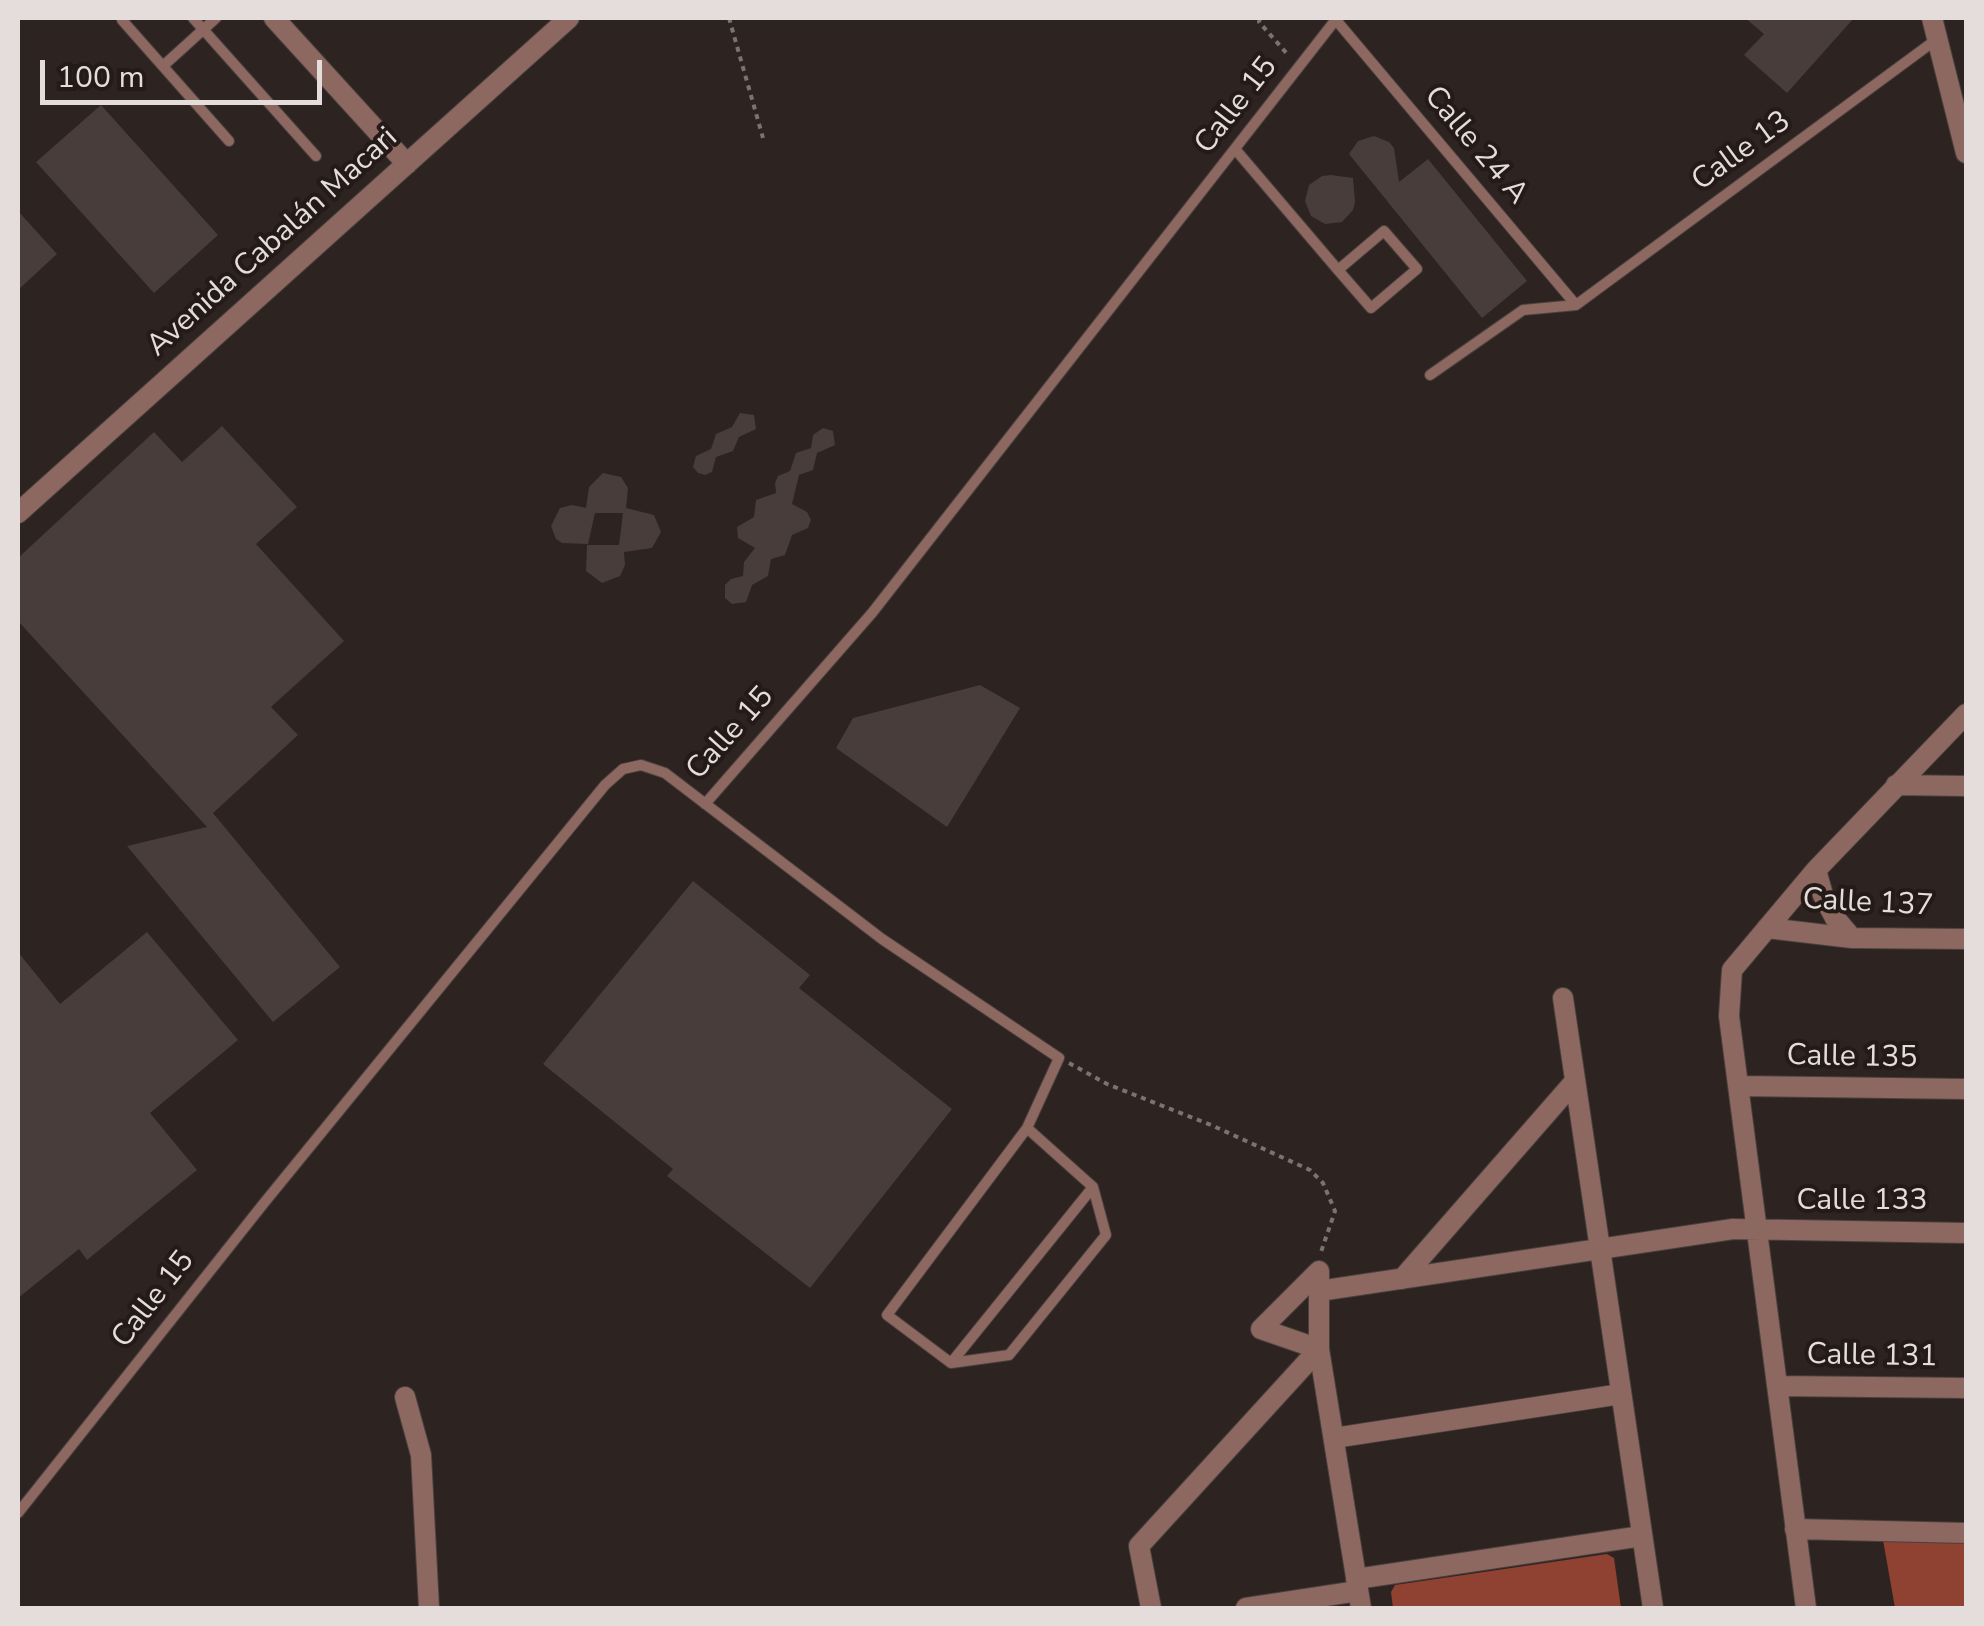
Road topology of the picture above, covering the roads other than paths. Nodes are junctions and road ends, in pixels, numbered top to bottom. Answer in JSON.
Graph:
{"nodes":[{"id":1,"x":125,"y":18,"type":"edge"},
{"id":2,"x":193,"y":18,"type":"edge"},
{"id":3,"x":216,"y":18,"type":"edge"},
{"id":4,"x":274,"y":18,"type":"edge"},
{"id":5,"x":569,"y":18,"type":"edge"},
{"id":6,"x":1337,"y":19,"type":"edge"},
{"id":7,"x":1935,"y":28,"type":"edge"},
{"id":8,"x":204,"y":29,"type":"junction"},
{"id":9,"x":164,"y":66,"type":"junction"},
{"id":10,"x":230,"y":140,"type":"dead end"},
{"id":11,"x":1235,"y":149,"type":"junction"},
{"id":12,"x":1966,"y":154,"type":"edge"},
{"id":13,"x":316,"y":156,"type":"dead end"},
{"id":14,"x":407,"y":164,"type":"junction"},
{"id":15,"x":1338,"y":270,"type":"junction"},
{"id":16,"x":1576,"y":305,"type":"junction"},
{"id":17,"x":1430,"y":375,"type":"dead end"},
{"id":18,"x":18,"y":513,"type":"edge"},
{"id":19,"x":1966,"y":714,"type":"edge"},
{"id":20,"x":1896,"y":785,"type":"junction"},
{"id":21,"x":1966,"y":786,"type":"edge"},
{"id":22,"x":705,"y":804,"type":"junction"},
{"id":23,"x":1816,"y":870,"type":"junction"},
{"id":24,"x":1767,"y":928,"type":"junction"},
{"id":25,"x":1852,"y":938,"type":"junction"},
{"id":26,"x":1966,"y":939,"type":"edge"},
{"id":27,"x":1563,"y":998,"type":"dead end"},
{"id":28,"x":1575,"y":1081,"type":"junction"},
{"id":29,"x":1738,"y":1086,"type":"junction"},
{"id":30,"x":1966,"y":1088,"type":"edge"},
{"id":31,"x":1026,"y":1128,"type":"junction"},
{"id":32,"x":1094,"y":1188,"type":"junction"},
{"id":33,"x":1757,"y":1232,"type":"junction"},
{"id":34,"x":1966,"y":1233,"type":"edge"},
{"id":35,"x":1600,"y":1250,"type":"junction"},
{"id":36,"x":1402,"y":1279,"type":"junction"},
{"id":37,"x":1319,"y":1281,"type":"junction"},
{"id":38,"x":1319,"y":1350,"type":"junction"},
{"id":39,"x":952,"y":1363,"type":"junction"},
{"id":40,"x":1777,"y":1386,"type":"junction"},
{"id":41,"x":1966,"y":1388,"type":"edge"},
{"id":42,"x":1621,"y":1394,"type":"junction"},
{"id":43,"x":405,"y":1397,"type":"dead end"},
{"id":44,"x":1334,"y":1438,"type":"junction"},
{"id":45,"x":18,"y":1513,"type":"edge"},
{"id":46,"x":1796,"y":1529,"type":"junction"},
{"id":47,"x":1966,"y":1532,"type":"edge"},
{"id":48,"x":1642,"y":1536,"type":"junction"},
{"id":49,"x":1358,"y":1593,"type":"edge"},
{"id":50,"x":430,"y":1608,"type":"edge"},
{"id":51,"x":1151,"y":1608,"type":"edge"},
{"id":52,"x":1246,"y":1608,"type":"edge"},
{"id":53,"x":1653,"y":1608,"type":"edge"},
{"id":54,"x":1806,"y":1608,"type":"edge"}],
"edges":[{"from":1,"to":9,"type":"lane"},
{"from":2,"to":8,"type":"lane"},
{"from":3,"to":8,"type":"lane"},
{"from":4,"to":14,"type":"street"},
{"from":5,"to":14,"type":"street","name":"Avenida Cabalán Macari"},
{"from":6,"to":11,"type":"lane","name":"Calle 15"},
{"from":6,"to":16,"type":"lane","name":"Calle 24 A"},
{"from":7,"to":12,"type":"street"},
{"from":7,"to":16,"type":"lane","name":"Calle 13"},
{"from":8,"to":9,"type":"lane"},
{"from":8,"to":13,"type":"lane"},
{"from":9,"to":10,"type":"lane"},
{"from":11,"to":15,"type":"lane"},
{"from":11,"to":22,"type":"lane","name":"Calle 15"},
{"from":14,"to":18,"type":"street","name":"Avenida Cabalán Macari"},
{"from":15,"to":15,"type":"lane"},
{"from":16,"to":17,"type":"lane"},
{"from":19,"to":20,"type":"street"},
{"from":20,"to":21,"type":"street"},
{"from":20,"to":23,"type":"street"},
{"from":22,"to":31,"type":"lane"},
{"from":22,"to":45,"type":"lane","name":"Calle 15"},
{"from":23,"to":24,"type":"street"},
{"from":23,"to":25,"type":"street"},
{"from":24,"to":25,"type":"street","name":"Calle 137"},
{"from":24,"to":29,"type":"street"},
{"from":25,"to":26,"type":"street","name":"Calle 137"},
{"from":27,"to":28,"type":"street"},
{"from":28,"to":35,"type":"street"},
{"from":28,"to":36,"type":"street"},
{"from":29,"to":30,"type":"street","name":"Calle 135"},
{"from":29,"to":33,"type":"street"},
{"from":31,"to":32,"type":"lane"},
{"from":31,"to":39,"type":"lane"},
{"from":32,"to":39,"type":"lane"},
{"from":32,"to":39,"type":"lane"},
{"from":33,"to":34,"type":"street","name":"Calle 133"},
{"from":33,"to":35,"type":"street","name":"Calle 133"},
{"from":33,"to":40,"type":"street"},
{"from":35,"to":36,"type":"street","name":"Calle 133"},
{"from":35,"to":42,"type":"street"},
{"from":36,"to":37,"type":"street","name":"Calle 133"},
{"from":37,"to":38,"type":"street"},
{"from":37,"to":38,"type":"street"},
{"from":38,"to":44,"type":"street"},
{"from":38,"to":51,"type":"street"},
{"from":40,"to":41,"type":"street","name":"Calle 131"},
{"from":40,"to":46,"type":"street"},
{"from":42,"to":44,"type":"street"},
{"from":42,"to":48,"type":"street"},
{"from":43,"to":50,"type":"street"},
{"from":44,"to":49,"type":"street"},
{"from":46,"to":47,"type":"street"},
{"from":46,"to":54,"type":"street"},
{"from":48,"to":49,"type":"street"},
{"from":48,"to":53,"type":"street"},
{"from":49,"to":52,"type":"street"}]}
